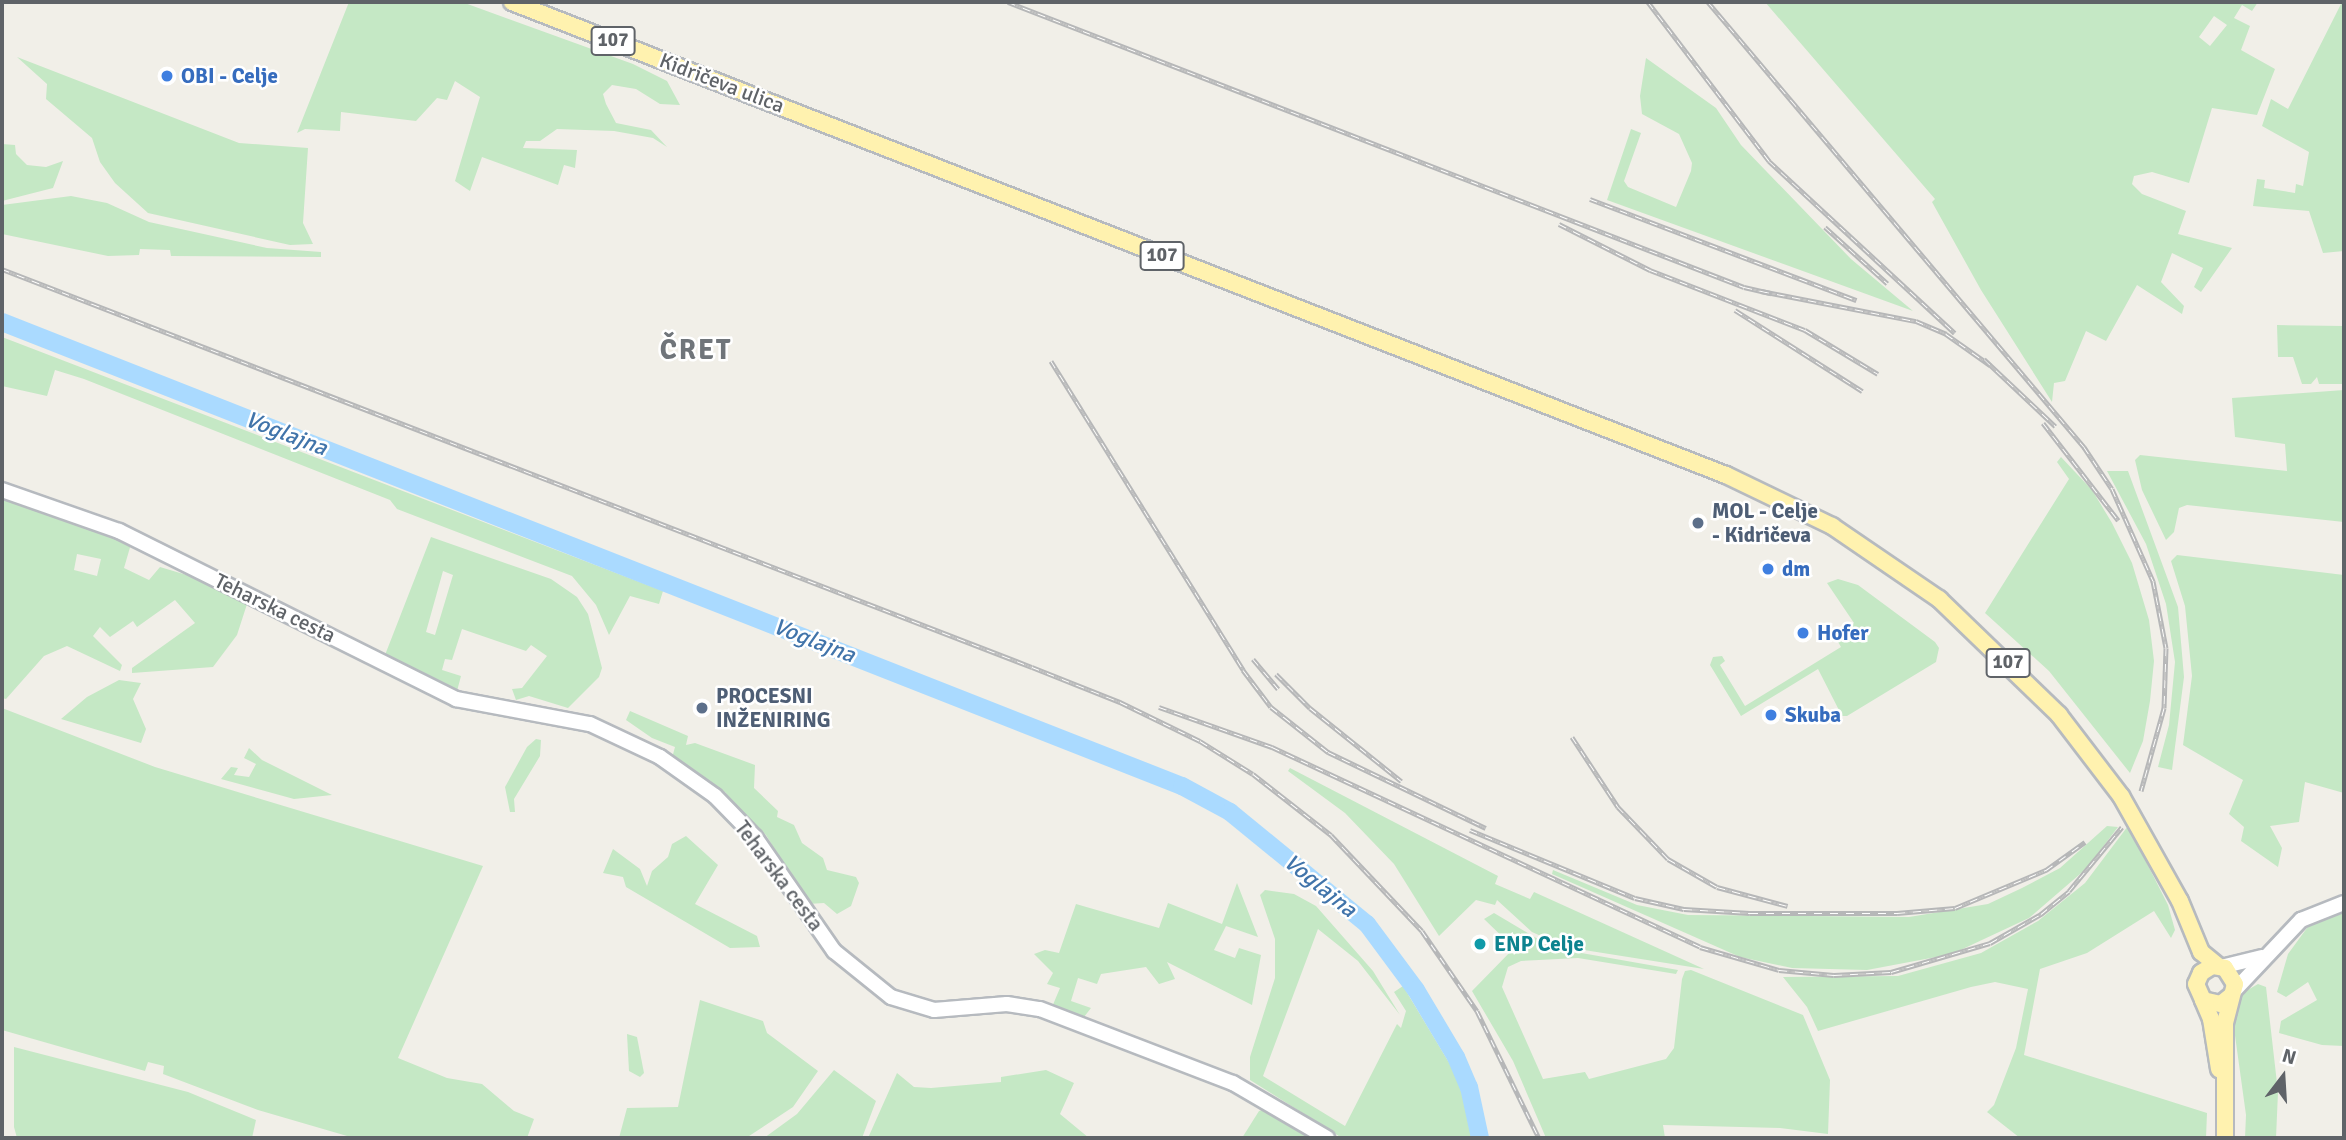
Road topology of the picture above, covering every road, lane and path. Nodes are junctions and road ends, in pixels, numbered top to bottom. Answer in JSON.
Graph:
{"nodes":[{"id":1,"x":512,"y":2,"type":"edge"},
{"id":2,"x":2,"y":490,"type":"edge"},
{"id":3,"x":2163,"y":873,"type":"junction"},
{"id":4,"x":2344,"y":903,"type":"edge"},
{"id":5,"x":2263,"y":956,"type":"junction"},
{"id":6,"x":2220,"y":966,"type":"junction"},
{"id":7,"x":2197,"y":978,"type":"junction"},
{"id":8,"x":2233,"y":994,"type":"junction"},
{"id":9,"x":2203,"y":1000,"type":"junction"},
{"id":10,"x":2225,"y":1106,"type":"junction"},
{"id":11,"x":1327,"y":1138,"type":"edge"},
{"id":12,"x":2225,"y":1138,"type":"edge"}],
"edges":[{"from":1,"to":3,"type":"main road","name":"Kidričeva ulica","number":"107"},
{"from":2,"to":11,"type":"street","name":"Teharska cesta"},
{"from":3,"to":6,"type":"main road","number":"107"},
{"from":3,"to":7,"type":"main road","number":"107"},
{"from":4,"to":5,"type":"street"},
{"from":5,"to":6,"type":"street"},
{"from":5,"to":8,"type":"street"},
{"from":6,"to":7,"type":"main road"},
{"from":6,"to":8,"type":"main road","number":"107"},
{"from":7,"to":9,"type":"main road","number":"107"},
{"from":8,"to":9,"type":"main road"},
{"from":8,"to":10,"type":"main road","number":"107"},
{"from":9,"to":10,"type":"main road","number":"107"},
{"from":10,"to":12,"type":"main road","number":"107"}]}
